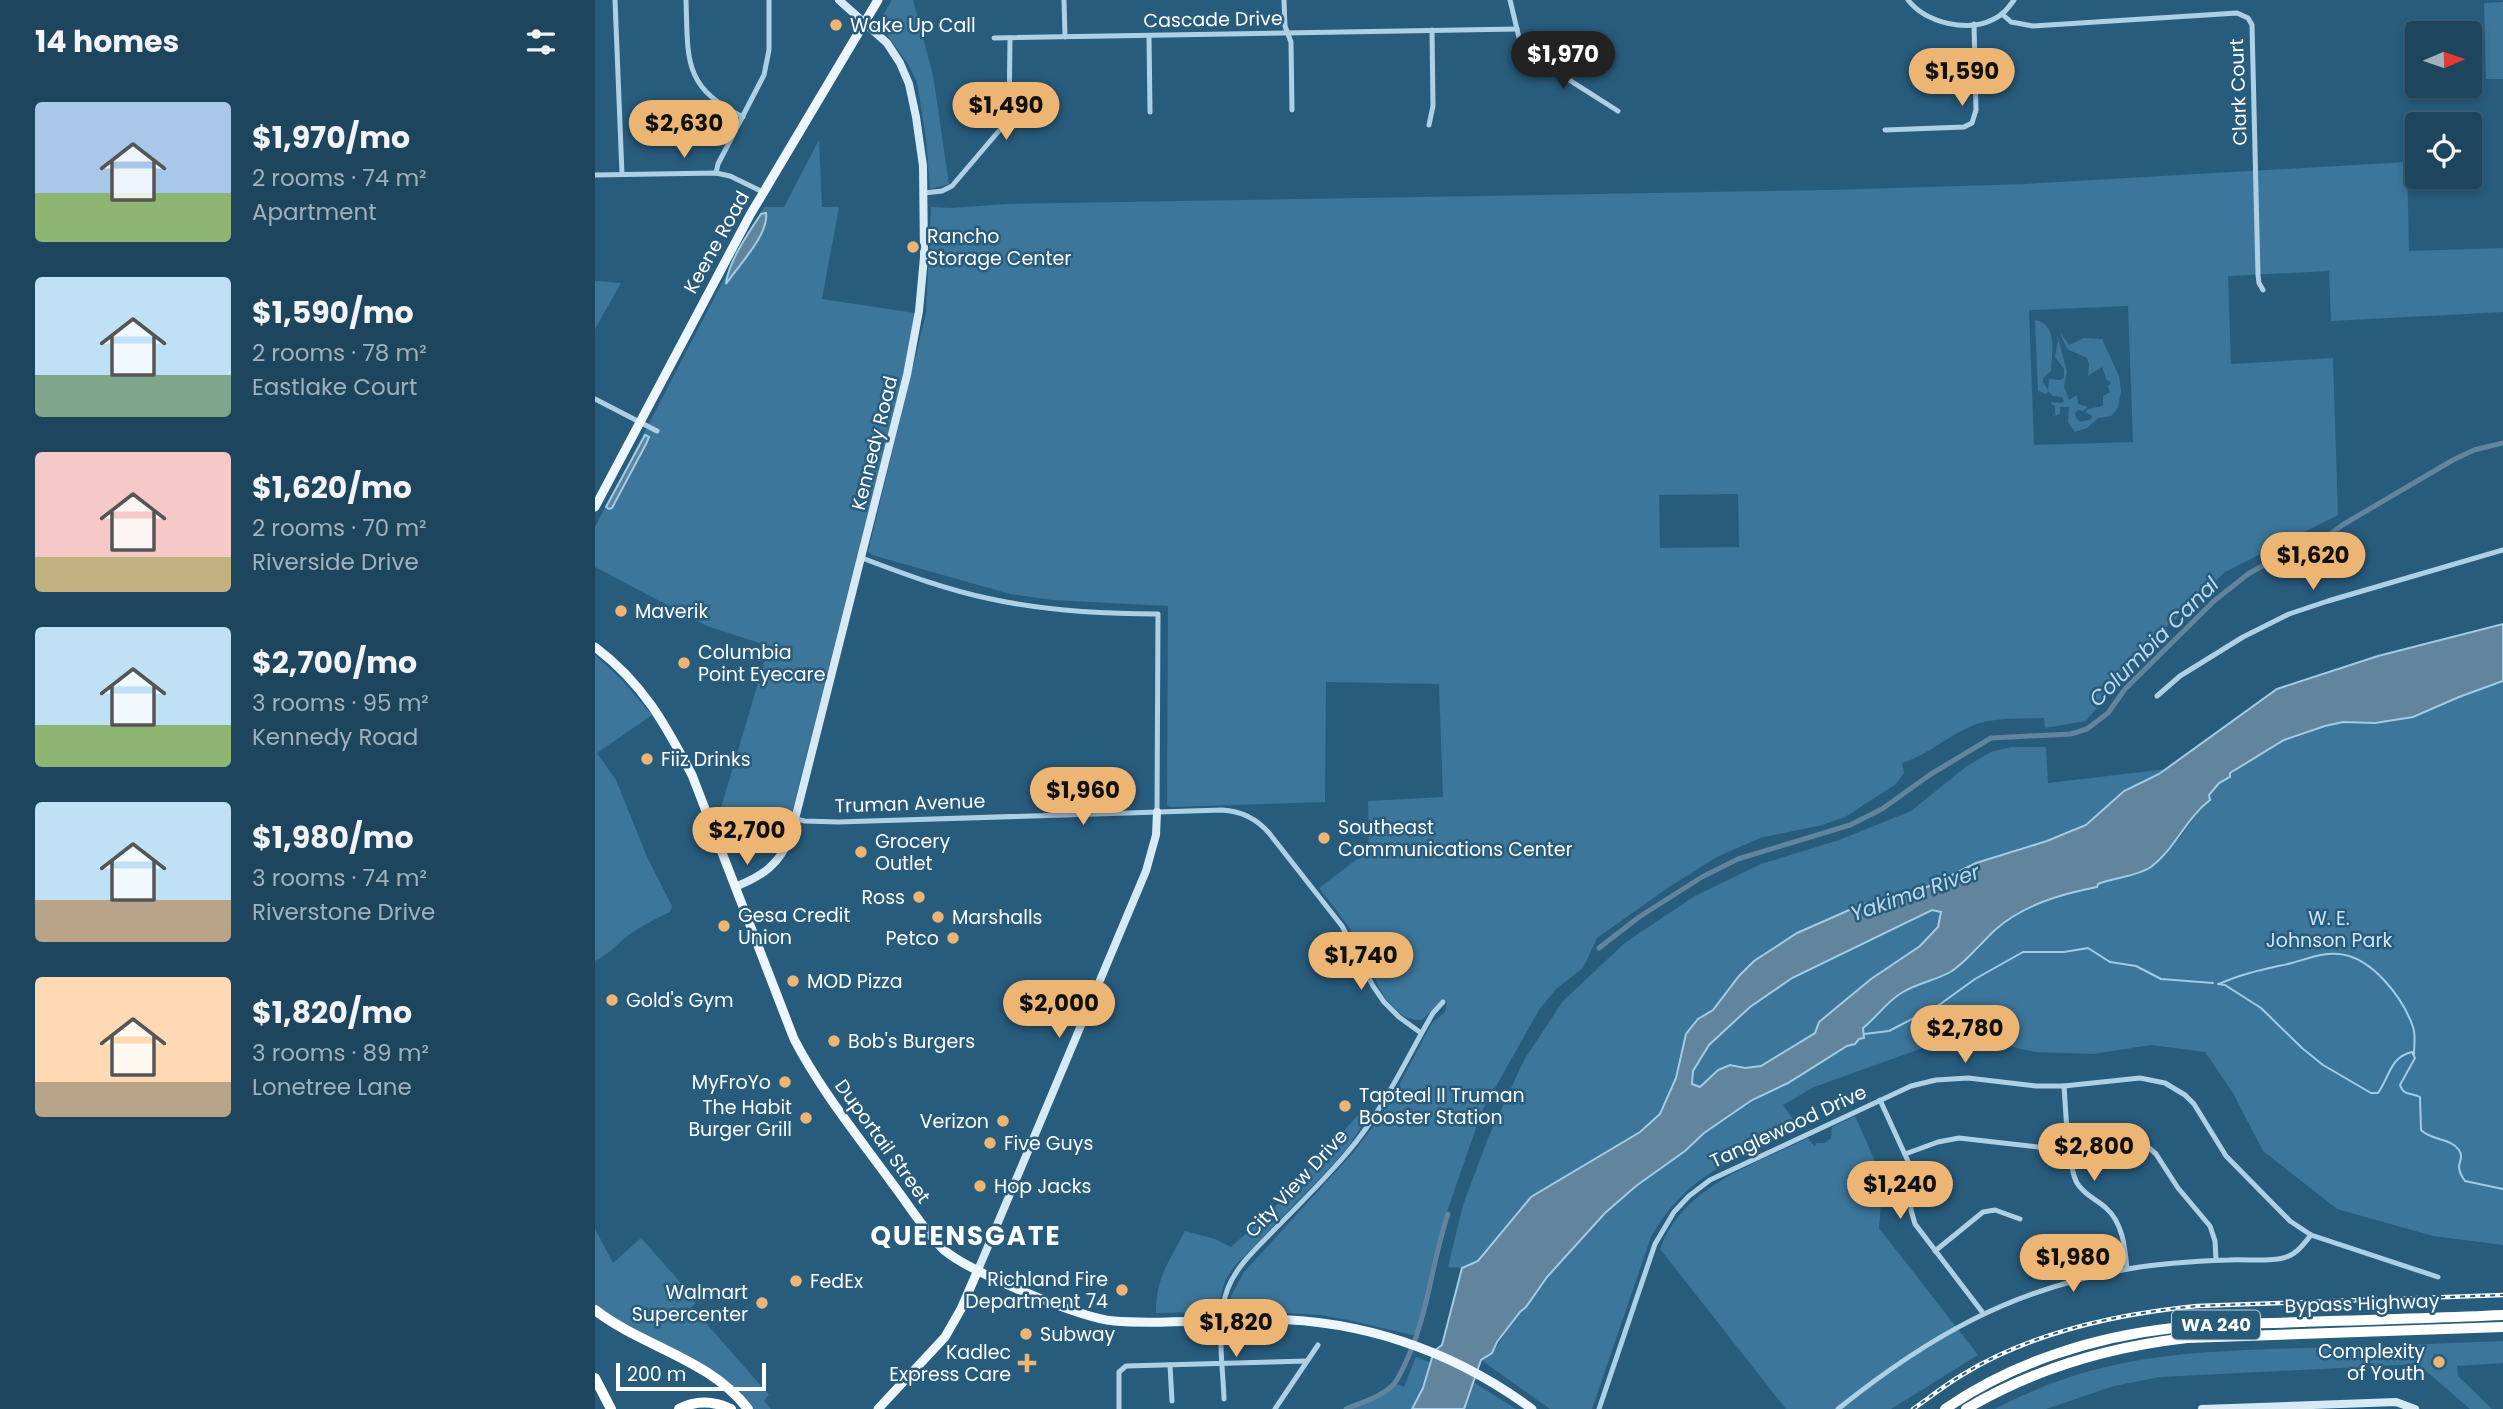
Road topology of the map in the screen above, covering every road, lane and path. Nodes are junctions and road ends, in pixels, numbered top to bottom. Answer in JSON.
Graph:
{"nodes":[{"id":1,"x":615,"y":0,"type":"edge"},
{"id":2,"x":686,"y":0,"type":"edge"},
{"id":3,"x":769,"y":0,"type":"edge"},
{"id":4,"x":839,"y":0,"type":"edge"},
{"id":5,"x":878,"y":0,"type":"edge"},
{"id":6,"x":1064,"y":0,"type":"edge"},
{"id":7,"x":1284,"y":0,"type":"edge"},
{"id":8,"x":1510,"y":0,"type":"edge"},
{"id":9,"x":1908,"y":0,"type":"edge"},
{"id":10,"x":2014,"y":0,"type":"edge"},
{"id":11,"x":2002,"y":14,"type":"junction"},
{"id":12,"x":866,"y":23,"type":"junction"},
{"id":13,"x":1974,"y":24,"type":"junction"},
{"id":14,"x":1517,"y":29,"type":"junction"},
{"id":15,"x":1432,"y":30,"type":"junction"},
{"id":16,"x":1287,"y":33,"type":"junction"},
{"id":17,"x":1149,"y":36,"type":"junction"},
{"id":18,"x":1065,"y":37,"type":"junction"},
{"id":19,"x":994,"y":38,"type":"dead end"},
{"id":20,"x":1010,"y":38,"type":"junction"},
{"id":21,"x":1292,"y":110,"type":"dead end"},
{"id":22,"x":1618,"y":111,"type":"dead end"},
{"id":23,"x":1150,"y":112,"type":"dead end"},
{"id":24,"x":743,"y":117,"type":"junction"},
{"id":25,"x":1429,"y":125,"type":"dead end"},
{"id":26,"x":1885,"y":130,"type":"dead end"},
{"id":27,"x":716,"y":173,"type":"junction"},
{"id":28,"x":622,"y":174,"type":"junction"},
{"id":29,"x":595,"y":175,"type":"edge"},
{"id":30,"x":763,"y":192,"type":"junction"},
{"id":31,"x":924,"y":193,"type":"junction"},
{"id":32,"x":2263,"y":290,"type":"dead end"},
{"id":33,"x":595,"y":399,"type":"edge"},
{"id":34,"x":639,"y":423,"type":"junction"},
{"id":35,"x":657,"y":431,"type":"dead end"},
{"id":36,"x":595,"y":507,"type":"edge"},
{"id":37,"x":2503,"y":550,"type":"edge"},
{"id":38,"x":862,"y":558,"type":"junction"},
{"id":39,"x":595,"y":647,"type":"edge"},
{"id":40,"x":2157,"y":696,"type":"dead end"},
{"id":41,"x":1157,"y":812,"type":"junction"},
{"id":42,"x":795,"y":819,"type":"junction"},
{"id":43,"x":735,"y":887,"type":"junction"},
{"id":44,"x":1443,"y":1002,"type":"dead end"},
{"id":45,"x":1421,"y":1033,"type":"junction"},
{"id":46,"x":2064,"y":1086,"type":"junction"},
{"id":47,"x":1880,"y":1100,"type":"junction"},
{"id":48,"x":2070,"y":1147,"type":"junction"},
{"id":49,"x":1905,"y":1154,"type":"junction"},
{"id":50,"x":2020,"y":1219,"type":"dead end"},
{"id":51,"x":2311,"y":1235,"type":"junction"},
{"id":52,"x":1935,"y":1251,"type":"junction"},
{"id":53,"x":2216,"y":1260,"type":"junction"},
{"id":54,"x":2127,"y":1269,"type":"junction"},
{"id":55,"x":978,"y":1270,"type":"junction"},
{"id":56,"x":2438,"y":1277,"type":"dead end"},
{"id":57,"x":595,"y":1310,"type":"edge"},
{"id":58,"x":1983,"y":1313,"type":"junction"},
{"id":59,"x":2503,"y":1315,"type":"edge"},
{"id":60,"x":1222,"y":1319,"type":"junction"},
{"id":61,"x":2503,"y":1327,"type":"edge"},
{"id":62,"x":1318,"y":1345,"type":"dead end"},
{"id":63,"x":1307,"y":1361,"type":"junction"},
{"id":64,"x":1223,"y":1363,"type":"junction"},
{"id":65,"x":1170,"y":1365,"type":"junction"},
{"id":66,"x":595,"y":1378,"type":"edge"},
{"id":67,"x":1224,"y":1399,"type":"dead end"},
{"id":68,"x":1171,"y":1401,"type":"dead end"},
{"id":69,"x":2379,"y":1406,"type":"edge"},
{"id":70,"x":2247,"y":1408,"type":"edge"},
{"id":71,"x":611,"y":1409,"type":"edge"},
{"id":72,"x":679,"y":1409,"type":"edge"},
{"id":73,"x":731,"y":1409,"type":"edge"},
{"id":74,"x":748,"y":1409,"type":"edge"},
{"id":75,"x":878,"y":1409,"type":"edge"},
{"id":76,"x":1119,"y":1409,"type":"edge"},
{"id":77,"x":1275,"y":1409,"type":"edge"},
{"id":78,"x":1532,"y":1409,"type":"edge"},
{"id":79,"x":1599,"y":1409,"type":"edge"},
{"id":80,"x":1838,"y":1409,"type":"edge"},
{"id":81,"x":1945,"y":1409,"type":"edge"},
{"id":82,"x":1966,"y":1409,"type":"edge"},
{"id":83,"x":2202,"y":1409,"type":"edge"},
{"id":84,"x":2415,"y":1409,"type":"edge"}],
"edges":[{"from":1,"to":28,"type":"street"},
{"from":2,"to":24,"type":"street"},
{"from":3,"to":24,"type":"street"},
{"from":4,"to":12,"type":"street","name":"Kennedy Road"},
{"from":5,"to":12,"type":"main road","name":"Keene Road"},
{"from":6,"to":18,"type":"street"},
{"from":7,"to":16,"type":"street"},
{"from":8,"to":14,"type":"street"},
{"from":9,"to":13,"type":"street"},
{"from":10,"to":11,"type":"street"},
{"from":11,"to":13,"type":"street"},
{"from":11,"to":32,"type":"street","name":"Clark Court"},
{"from":12,"to":30,"type":"main road","name":"Keene Road"},
{"from":12,"to":31,"type":"street","name":"Kennedy Road"},
{"from":13,"to":26,"type":"street"},
{"from":14,"to":15,"type":"street","name":"Cascade Drive"},
{"from":14,"to":22,"type":"street"},
{"from":15,"to":16,"type":"street","name":"Cascade Drive"},
{"from":15,"to":25,"type":"street"},
{"from":16,"to":17,"type":"street","name":"Cascade Drive"},
{"from":16,"to":21,"type":"street"},
{"from":17,"to":18,"type":"street","name":"Cascade Drive"},
{"from":17,"to":23,"type":"street"},
{"from":18,"to":20,"type":"street","name":"Cascade Drive"},
{"from":19,"to":20,"type":"street","name":"Cascade Drive"},
{"from":20,"to":31,"type":"street"},
{"from":24,"to":27,"type":"street"},
{"from":27,"to":28,"type":"street"},
{"from":27,"to":30,"type":"street"},
{"from":28,"to":29,"type":"street"},
{"from":30,"to":34,"type":"main road","name":"Keene Road"},
{"from":31,"to":38,"type":"street","name":"Kennedy Road"},
{"from":33,"to":34,"type":"street"},
{"from":34,"to":35,"type":"street"},
{"from":34,"to":36,"type":"main road","name":"Keene Road"},
{"from":37,"to":40,"type":"street"},
{"from":38,"to":41,"type":"street"},
{"from":38,"to":42,"type":"street","name":"Kennedy Road"},
{"from":39,"to":43,"type":"main road","name":"Duportail Street"},
{"from":41,"to":42,"type":"street","name":"Truman Avenue"},
{"from":41,"to":45,"type":"street","name":"Truman Avenue"},
{"from":41,"to":55,"type":"street"},
{"from":42,"to":43,"type":"street","name":"Kennedy Road"},
{"from":43,"to":55,"type":"main road","name":"Duportail Street"},
{"from":44,"to":45,"type":"street","name":"City View Drive"},
{"from":45,"to":60,"type":"street","name":"City View Drive"},
{"from":46,"to":47,"type":"street","name":"Tanglewood Drive"},
{"from":46,"to":48,"type":"street"},
{"from":46,"to":51,"type":"street","name":"Tanglewood Drive"},
{"from":47,"to":49,"type":"street"},
{"from":47,"to":79,"type":"street","name":"Tanglewood Drive"},
{"from":48,"to":49,"type":"street"},
{"from":48,"to":53,"type":"street"},
{"from":48,"to":54,"type":"street"},
{"from":49,"to":52,"type":"street"},
{"from":50,"to":52,"type":"street"},
{"from":51,"to":53,"type":"street"},
{"from":51,"to":56,"type":"street","name":"Tanglewood Drive"},
{"from":52,"to":58,"type":"street"},
{"from":53,"to":54,"type":"street"},
{"from":54,"to":58,"type":"street"},
{"from":55,"to":60,"type":"main road","name":"Duportail Street"},
{"from":55,"to":75,"type":"main road"},
{"from":57,"to":74,"type":"highway"},
{"from":58,"to":80,"type":"street"},
{"from":59,"to":81,"type":"highway","name":"Bypass Highway","number":"WA 240"},
{"from":60,"to":64,"type":"street","name":"City View Drive"},
{"from":60,"to":78,"type":"main road","name":"Duportail Street"},
{"from":61,"to":82,"type":"highway","name":"Bypass Highway","number":"WA 240"},
{"from":62,"to":63,"type":"street"},
{"from":63,"to":64,"type":"street"},
{"from":63,"to":77,"type":"street"},
{"from":64,"to":65,"type":"street"},
{"from":64,"to":67,"type":"street","name":"City View Drive"},
{"from":65,"to":68,"type":"street"},
{"from":65,"to":76,"type":"street"},
{"from":66,"to":71,"type":"highway"},
{"from":69,"to":70,"type":"street"},
{"from":69,"to":84,"type":"street"},
{"from":70,"to":83,"type":"street"},
{"from":72,"to":73,"type":"highway"}]}
